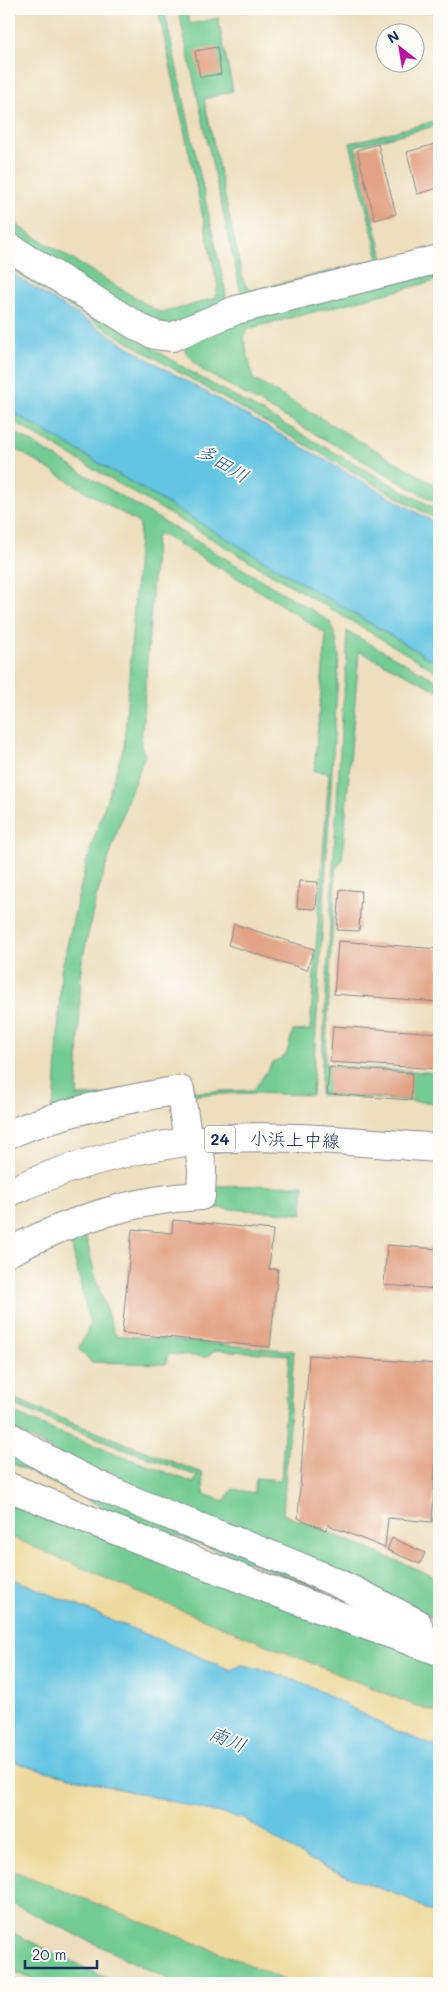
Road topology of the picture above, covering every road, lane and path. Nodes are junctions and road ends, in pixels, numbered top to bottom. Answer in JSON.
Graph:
{"nodes":[{"id":1,"x":9,"y":247,"type":"edge"},
{"id":2,"x":439,"y":259,"type":"edge"},
{"id":3,"x":9,"y":1134,"type":"edge"},
{"id":4,"x":193,"y":1141,"type":"junction"},
{"id":5,"x":439,"y":1148,"type":"edge"},
{"id":6,"x":9,"y":1192,"type":"edge"},
{"id":7,"x":9,"y":1252,"type":"edge"},
{"id":8,"x":9,"y":1436,"type":"edge"},
{"id":9,"x":9,"y":1487,"type":"edge"},
{"id":10,"x":433,"y":1649,"type":"edge"}],
"edges":[{"from":1,"to":2,"type":"street"},
{"from":3,"to":4,"type":"street"},
{"from":4,"to":5,"type":"street","name":"小浜上中線","number":"24"},
{"from":4,"to":6,"type":"street","name":"小浜上中線","number":"24"},
{"from":4,"to":7,"type":"street"},
{"from":8,"to":10,"type":"street"},
{"from":9,"to":10,"type":"street"}]}
